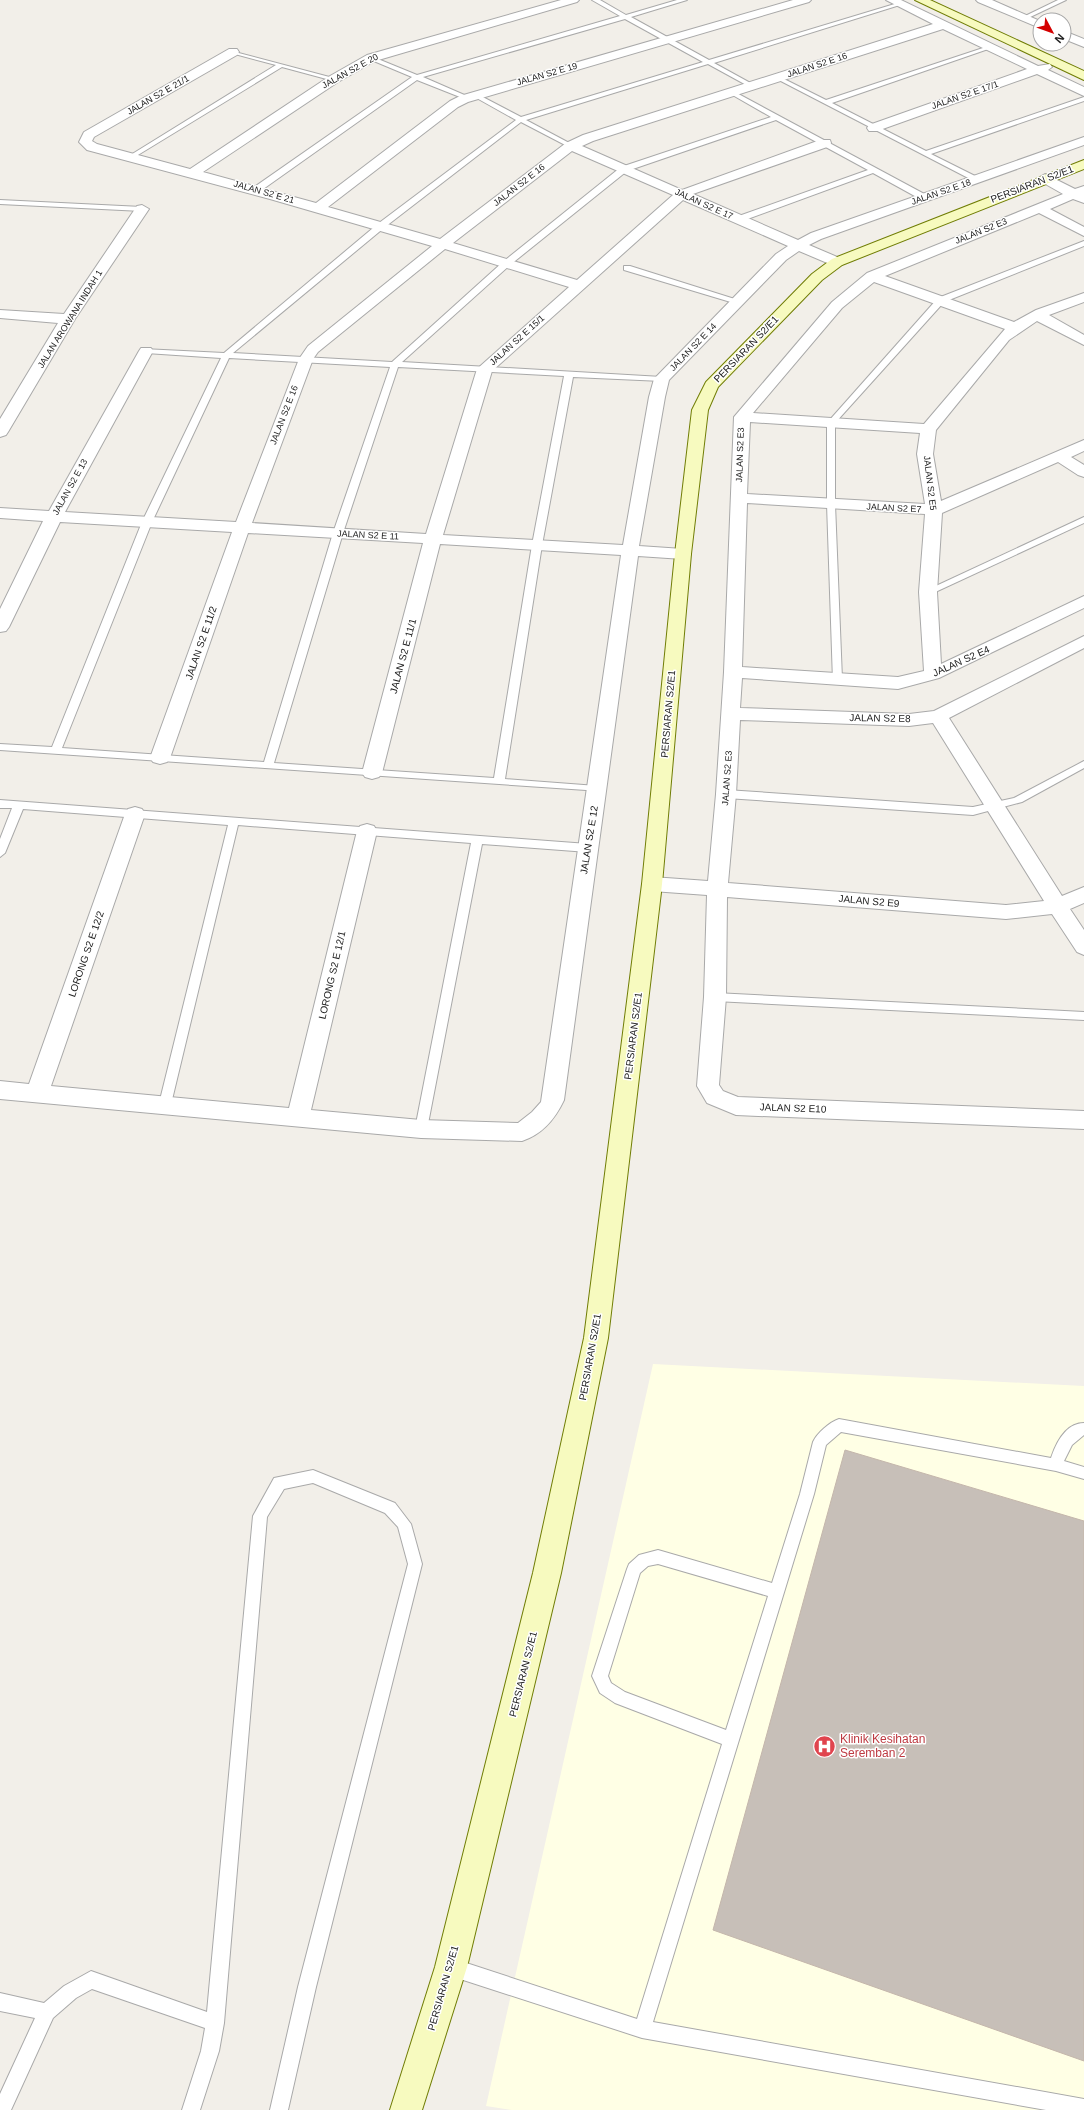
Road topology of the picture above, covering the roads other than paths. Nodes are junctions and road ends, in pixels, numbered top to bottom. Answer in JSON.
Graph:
{"nodes":[{"id":1,"x":573,"y":0,"type":"edge"},
{"id":2,"x":595,"y":0,"type":"edge"},
{"id":3,"x":684,"y":0,"type":"edge"},
{"id":4,"x":805,"y":0,"type":"edge"},
{"id":5,"x":921,"y":0,"type":"edge"},
{"id":6,"x":945,"y":0,"type":"edge"},
{"id":7,"x":982,"y":0,"type":"edge"},
{"id":8,"x":1063,"y":0,"type":"edge"},
{"id":9,"x":896,"y":2,"type":"edge"},
{"id":10,"x":624,"y":16,"type":"junction"},
{"id":11,"x":1024,"y":18,"type":"junction"},
{"id":12,"x":1032,"y":22,"type":"edge"},
{"id":13,"x":943,"y":25,"type":"junction"},
{"id":14,"x":668,"y":40,"type":"junction"},
{"id":15,"x":1032,"y":40,"type":"edge"},
{"id":16,"x":990,"y":47,"type":"junction"},
{"id":17,"x":233,"y":52,"type":"joint"},
{"id":18,"x":1059,"y":52,"type":"edge"},
{"id":19,"x":371,"y":58,"type":"junction"},
{"id":20,"x":708,"y":62,"type":"junction"},
{"id":21,"x":1057,"y":63,"type":"junction"},
{"id":22,"x":1084,"y":63,"type":"edge"},
{"id":23,"x":280,"y":65,"type":"junction"},
{"id":24,"x":1038,"y":70,"type":"junction"},
{"id":25,"x":1084,"y":76,"type":"edge"},
{"id":26,"x":417,"y":77,"type":"junction"},
{"id":27,"x":778,"y":78,"type":"junction"},
{"id":28,"x":334,"y":79,"type":"junction"},
{"id":29,"x":752,"y":86,"type":"junction"},
{"id":30,"x":731,"y":92,"type":"junction"},
{"id":31,"x":1084,"y":92,"type":"edge"},
{"id":32,"x":471,"y":96,"type":"junction"},
{"id":33,"x":1084,"y":99,"type":"edge"},
{"id":34,"x":825,"y":103,"type":"junction"},
{"id":35,"x":778,"y":118,"type":"junction"},
{"id":36,"x":521,"y":119,"type":"junction"},
{"id":37,"x":873,"y":128,"type":"junction"},
{"id":38,"x":1084,"y":141,"type":"edge"},
{"id":39,"x":85,"y":142,"type":"joint"},
{"id":40,"x":825,"y":143,"type":"junction"},
{"id":41,"x":571,"y":146,"type":"junction"},
{"id":42,"x":925,"y":154,"type":"junction"},
{"id":43,"x":131,"y":157,"type":"junction"},
{"id":44,"x":1084,"y":164,"type":"edge"},
{"id":45,"x":624,"y":168,"type":"junction"},
{"id":46,"x":874,"y":170,"type":"junction"},
{"id":47,"x":194,"y":172,"type":"junction"},
{"id":48,"x":1046,"y":178,"type":"junction"},
{"id":49,"x":976,"y":180,"type":"junction"},
{"id":50,"x":256,"y":190,"type":"junction"},
{"id":51,"x":682,"y":194,"type":"junction"},
{"id":52,"x":1081,"y":194,"type":"edge"},
{"id":53,"x":925,"y":198,"type":"junction"},
{"id":54,"x":0,"y":202,"type":"edge"},
{"id":55,"x":319,"y":207,"type":"junction"},
{"id":56,"x":1039,"y":208,"type":"junction"},
{"id":57,"x":142,"y":209,"type":"joint"},
{"id":58,"x":738,"y":219,"type":"junction"},
{"id":59,"x":382,"y":225,"type":"junction"},
{"id":60,"x":1084,"y":232,"type":"edge"},
{"id":61,"x":1084,"y":243,"type":"edge"},
{"id":62,"x":443,"y":244,"type":"junction"},
{"id":63,"x":798,"y":245,"type":"junction"},
{"id":64,"x":837,"y":262,"type":"junction"},
{"id":65,"x":507,"y":263,"type":"junction"},
{"id":66,"x":627,"y":268,"type":"dead end"},
{"id":67,"x":872,"y":276,"type":"junction"},
{"id":68,"x":578,"y":285,"type":"junction"},
{"id":69,"x":1084,"y":297,"type":"edge"},
{"id":70,"x":941,"y":300,"type":"junction"},
{"id":71,"x":737,"y":301,"type":"junction"},
{"id":72,"x":0,"y":314,"type":"edge"},
{"id":73,"x":1038,"y":315,"type":"junction"},
{"id":74,"x":68,"y":319,"type":"junction"},
{"id":75,"x":1014,"y":327,"type":"junction"},
{"id":76,"x":1084,"y":341,"type":"edge"},
{"id":77,"x":146,"y":351,"type":"joint"},
{"id":78,"x":226,"y":355,"type":"junction"},
{"id":79,"x":306,"y":360,"type":"junction"},
{"id":80,"x":395,"y":364,"type":"junction"},
{"id":81,"x":485,"y":369,"type":"junction"},
{"id":82,"x":569,"y":374,"type":"junction"},
{"id":83,"x":662,"y":379,"type":"junction"},
{"id":84,"x":6,"y":411,"type":"edge"},
{"id":85,"x":742,"y":417,"type":"junction"},
{"id":86,"x":831,"y":423,"type":"junction"},
{"id":87,"x":928,"y":429,"type":"junction"},
{"id":88,"x":0,"y":432,"type":"edge"},
{"id":89,"x":1084,"y":445,"type":"edge"},
{"id":90,"x":1059,"y":456,"type":"junction"},
{"id":91,"x":1084,"y":472,"type":"edge"},
{"id":92,"x":739,"y":498,"type":"junction"},
{"id":93,"x":831,"y":504,"type":"junction"},
{"id":94,"x":934,"y":510,"type":"junction"},
{"id":95,"x":0,"y":513,"type":"edge"},
{"id":96,"x":54,"y":516,"type":"junction"},
{"id":97,"x":1084,"y":520,"type":"edge"},
{"id":98,"x":147,"y":522,"type":"junction"},
{"id":99,"x":242,"y":528,"type":"junction"},
{"id":100,"x":338,"y":533,"type":"junction"},
{"id":101,"x":434,"y":539,"type":"junction"},
{"id":102,"x":537,"y":545,"type":"junction"},
{"id":103,"x":630,"y":551,"type":"junction"},
{"id":104,"x":683,"y":554,"type":"junction"},
{"id":105,"x":928,"y":592,"type":"junction"},
{"id":106,"x":1084,"y":601,"type":"edge"},
{"id":107,"x":0,"y":627,"type":"edge"},
{"id":108,"x":1084,"y":642,"type":"edge"},
{"id":109,"x":733,"y":672,"type":"junction"},
{"id":110,"x":932,"y":674,"type":"junction"},
{"id":111,"x":837,"y":679,"type":"junction"},
{"id":112,"x":731,"y":714,"type":"junction"},
{"id":113,"x":938,"y":716,"type":"junction"},
{"id":114,"x":0,"y":747,"type":"edge"},
{"id":115,"x":56,"y":751,"type":"junction"},
{"id":116,"x":160,"y":758,"type":"junction"},
{"id":117,"x":1084,"y":764,"type":"edge"},
{"id":118,"x":268,"y":766,"type":"junction"},
{"id":119,"x":372,"y":773,"type":"junction"},
{"id":120,"x":498,"y":782,"type":"junction"},
{"id":121,"x":597,"y":789,"type":"junction"},
{"id":122,"x":726,"y":794,"type":"junction"},
{"id":123,"x":0,"y":804,"type":"edge"},
{"id":124,"x":19,"y":805,"type":"junction"},
{"id":125,"x":995,"y":807,"type":"junction"},
{"id":126,"x":135,"y":814,"type":"junction"},
{"id":127,"x":234,"y":821,"type":"junction"},
{"id":128,"x":367,"y":831,"type":"junction"},
{"id":129,"x":478,"y":840,"type":"junction"},
{"id":130,"x":588,"y":848,"type":"junction"},
{"id":131,"x":0,"y":853,"type":"edge"},
{"id":132,"x":652,"y":884,"type":"junction"},
{"id":133,"x":717,"y":889,"type":"junction"},
{"id":134,"x":1084,"y":894,"type":"edge"},
{"id":135,"x":1057,"y":904,"type":"junction"},
{"id":136,"x":1084,"y":947,"type":"edge"},
{"id":137,"x":715,"y":997,"type":"junction"},
{"id":138,"x":1084,"y":1016,"type":"edge"},
{"id":139,"x":0,"y":1090,"type":"edge"},
{"id":140,"x":37,"y":1094,"type":"junction"},
{"id":141,"x":165,"y":1104,"type":"junction"},
{"id":142,"x":298,"y":1118,"type":"junction"},
{"id":143,"x":1084,"y":1120,"type":"edge"},
{"id":144,"x":421,"y":1129,"type":"junction"},
{"id":145,"x":1084,"y":1429,"type":"edge"},
{"id":146,"x":1056,"y":1465,"type":"junction"},
{"id":147,"x":1084,"y":1473,"type":"edge"},
{"id":148,"x":776,"y":1590,"type":"junction"},
{"id":149,"x":731,"y":1740,"type":"junction"},
{"id":150,"x":451,"y":1967,"type":"junction"},
{"id":151,"x":0,"y":2002,"type":"edge"},
{"id":152,"x":47,"y":2012,"type":"junction"},
{"id":153,"x":215,"y":2023,"type":"junction"},
{"id":154,"x":642,"y":2029,"type":"junction"},
{"id":155,"x":5,"y":2090,"type":"edge"},
{"id":156,"x":1084,"y":2108,"type":"edge"},
{"id":157,"x":2,"y":2110,"type":"edge"},
{"id":158,"x":191,"y":2110,"type":"edge"},
{"id":159,"x":279,"y":2110,"type":"edge"},
{"id":160,"x":406,"y":2110,"type":"edge"}],
"edges":[{"from":1,"to":19,"type":"street","name":"JALAN S2 E 20"},
{"from":2,"to":10,"type":"lane"},
{"from":3,"to":10,"type":"lane"},
{"from":4,"to":14,"type":"street","name":"JALAN S2 E 19"},
{"from":5,"to":21,"type":"street"},
{"from":6,"to":15,"type":"street"},
{"from":7,"to":11,"type":"street"},
{"from":8,"to":11,"type":"lane"},
{"from":9,"to":13,"type":"street"},
{"from":9,"to":20,"type":"lane"},
{"from":10,"to":14,"type":"lane"},
{"from":10,"to":26,"type":"lane"},
{"from":11,"to":12,"type":"street"},
{"from":13,"to":16,"type":"street"},
{"from":13,"to":27,"type":"street","name":"JALAN S2 E 16"},
{"from":14,"to":20,"type":"lane"},
{"from":14,"to":32,"type":"street","name":"JALAN S2 E 19"},
{"from":16,"to":24,"type":"street"},
{"from":16,"to":34,"type":"lane"},
{"from":17,"to":23,"type":"lane"},
{"from":17,"to":39,"type":"street","name":"JALAN S2 E 21/1"},
{"from":18,"to":22,"type":"street"},
{"from":19,"to":26,"type":"lane"},
{"from":19,"to":28,"type":"street","name":"JALAN S2 E 20"},
{"from":20,"to":29,"type":"lane"},
{"from":20,"to":36,"type":"lane"},
{"from":21,"to":24,"type":"street","name":"JALAN S2 E 17/1"},
{"from":21,"to":25,"type":"street"},
{"from":23,"to":28,"type":"lane"},
{"from":23,"to":43,"type":"lane"},
{"from":24,"to":31,"type":"street"},
{"from":24,"to":37,"type":"street","name":"JALAN S2 E 17/1"},
{"from":26,"to":32,"type":"lane"},
{"from":26,"to":50,"type":"lane"},
{"from":27,"to":29,"type":"street","name":"JALAN S2 E 16"},
{"from":27,"to":34,"type":"lane"},
{"from":28,"to":47,"type":"street","name":"JALAN S2 E 20"},
{"from":29,"to":30,"type":"street","name":"JALAN S2 E 16"},
{"from":30,"to":35,"type":"lane"},
{"from":30,"to":41,"type":"street","name":"JALAN S2 E 16"},
{"from":32,"to":36,"type":"lane"},
{"from":32,"to":55,"type":"street","name":"JALAN S2 E 19"},
{"from":33,"to":42,"type":"lane"},
{"from":34,"to":37,"type":"lane"},
{"from":35,"to":40,"type":"lane"},
{"from":35,"to":45,"type":"lane"},
{"from":36,"to":41,"type":"lane"},
{"from":36,"to":59,"type":"lane"},
{"from":37,"to":42,"type":"lane"},
{"from":38,"to":49,"type":"street","name":"JALAN S2 E 18"},
{"from":39,"to":43,"type":"street","name":"JALAN S2 E 21"},
{"from":40,"to":46,"type":"lane"},
{"from":40,"to":51,"type":"street"},
{"from":41,"to":45,"type":"street","name":"JALAN S2 E 17"},
{"from":41,"to":62,"type":"street","name":"JALAN S2 E 16"},
{"from":42,"to":49,"type":"lane"},
{"from":43,"to":47,"type":"street","name":"JALAN S2 E 21"},
{"from":44,"to":48,"type":"street","name":"PERSIARAN S2/E1"},
{"from":45,"to":51,"type":"street","name":"JALAN S2 E 17"},
{"from":45,"to":65,"type":"lane"},
{"from":46,"to":53,"type":"lane"},
{"from":46,"to":58,"type":"lane"},
{"from":47,"to":50,"type":"street","name":"JALAN S2 E 21"},
{"from":48,"to":52,"type":"street"},
{"from":48,"to":64,"type":"street","name":"PERSIARAN S2/E1"},
{"from":49,"to":53,"type":"street","name":"JALAN S2 E 18"},
{"from":50,"to":55,"type":"street","name":"JALAN S2 E 21"},
{"from":51,"to":58,"type":"street","name":"JALAN S2 E 17"},
{"from":51,"to":68,"type":"street","name":"JALAN S2 E 15/1"},
{"from":52,"to":56,"type":"street","name":"JALAN S2 E3"},
{"from":53,"to":63,"type":"street","name":"JALAN S2 E 18"},
{"from":54,"to":57,"type":"lane"},
{"from":55,"to":59,"type":"street","name":"JALAN S2 E 21"},
{"from":56,"to":60,"type":"street"},
{"from":56,"to":67,"type":"street","name":"JALAN S2 E3"},
{"from":57,"to":74,"type":"street","name":"JALAN AROWANA INDAH 1"},
{"from":58,"to":63,"type":"street","name":"JALAN S2 E 17"},
{"from":59,"to":62,"type":"street","name":"JALAN S2 E 21"},
{"from":59,"to":78,"type":"lane"},
{"from":61,"to":70,"type":"lane"},
{"from":62,"to":65,"type":"street","name":"JALAN S2 E 21"},
{"from":62,"to":79,"type":"street","name":"JALAN S2 E 16"},
{"from":63,"to":64,"type":"street","name":"JALAN S2 E 17"},
{"from":63,"to":71,"type":"street","name":"JALAN S2 E 14"},
{"from":64,"to":104,"type":"street","name":"PERSIARAN S2/E1"},
{"from":65,"to":68,"type":"street","name":"JALAN S2 E 21"},
{"from":65,"to":80,"type":"lane"},
{"from":66,"to":71,"type":"lane"},
{"from":67,"to":70,"type":"street"},
{"from":67,"to":85,"type":"street","name":"JALAN S2 E3"},
{"from":68,"to":81,"type":"street","name":"JALAN S2 E 15/1"},
{"from":69,"to":73,"type":"street"},
{"from":70,"to":75,"type":"street"},
{"from":70,"to":86,"type":"lane"},
{"from":71,"to":83,"type":"street","name":"JALAN S2 E 14"},
{"from":72,"to":74,"type":"street"},
{"from":73,"to":75,"type":"street"},
{"from":73,"to":76,"type":"street"},
{"from":74,"to":84,"type":"street","name":"JALAN AROWANA INDAH 1"},
{"from":75,"to":87,"type":"street"},
{"from":77,"to":78,"type":"lane"},
{"from":77,"to":96,"type":"street","name":"JALAN S2 E 13"},
{"from":78,"to":79,"type":"lane"},
{"from":78,"to":98,"type":"lane"},
{"from":79,"to":80,"type":"lane"},
{"from":79,"to":99,"type":"street","name":"JALAN S2 E 16"},
{"from":80,"to":81,"type":"lane"},
{"from":80,"to":100,"type":"lane"},
{"from":81,"to":82,"type":"lane"},
{"from":81,"to":101,"type":"street","name":"JALAN S2 E 15/1"},
{"from":82,"to":83,"type":"lane"},
{"from":82,"to":102,"type":"lane"},
{"from":83,"to":103,"type":"street","name":"JALAN S2 E 14"},
{"from":84,"to":88,"type":"street","name":"JALAN AROWANA INDAH 1"},
{"from":85,"to":86,"type":"street"},
{"from":85,"to":92,"type":"street","name":"JALAN S2 E3"},
{"from":86,"to":87,"type":"street"},
{"from":86,"to":93,"type":"lane"},
{"from":87,"to":94,"type":"street","name":"JALAN S2 E5"},
{"from":89,"to":90,"type":"street","name":"JALAN S2 E7"},
{"from":90,"to":91,"type":"street"},
{"from":90,"to":94,"type":"street","name":"JALAN S2 E7"},
{"from":92,"to":93,"type":"street","name":"JALAN S2 E7"},
{"from":92,"to":109,"type":"street","name":"JALAN S2 E3"},
{"from":93,"to":94,"type":"street","name":"JALAN S2 E7"},
{"from":93,"to":111,"type":"lane"},
{"from":94,"to":105,"type":"street","name":"JALAN S2 E5"},
{"from":95,"to":96,"type":"street","name":"JALAN S2 E 11"},
{"from":96,"to":98,"type":"street","name":"JALAN S2 E 11"},
{"from":96,"to":107,"type":"street","name":"JALAN S2 E 13"},
{"from":97,"to":105,"type":"lane"},
{"from":98,"to":99,"type":"street","name":"JALAN S2 E 11"},
{"from":98,"to":115,"type":"lane"},
{"from":99,"to":100,"type":"street","name":"JALAN S2 E 11"},
{"from":99,"to":116,"type":"street","name":"JALAN S2 E 11/2"},
{"from":100,"to":101,"type":"street","name":"JALAN S2 E 11"},
{"from":100,"to":118,"type":"lane"},
{"from":101,"to":102,"type":"street","name":"JALAN S2 E 11"},
{"from":101,"to":119,"type":"street","name":"JALAN S2 E 11/1"},
{"from":102,"to":103,"type":"street","name":"JALAN S2 E 11"},
{"from":102,"to":120,"type":"lane"},
{"from":103,"to":104,"type":"street","name":"JALAN S2 E 11"},
{"from":103,"to":121,"type":"street","name":"JALAN S2 E 12"},
{"from":104,"to":132,"type":"street","name":"PERSIARAN S2/E1"},
{"from":105,"to":110,"type":"street","name":"JALAN S2 E5"},
{"from":106,"to":110,"type":"street","name":"JALAN S2 E4"},
{"from":108,"to":113,"type":"street","name":"JALAN S2 E8"},
{"from":109,"to":111,"type":"street","name":"JALAN S2 E4"},
{"from":109,"to":112,"type":"street","name":"JALAN S2 E3"},
{"from":110,"to":111,"type":"street","name":"JALAN S2 E4"},
{"from":112,"to":113,"type":"street","name":"JALAN S2 E8"},
{"from":112,"to":122,"type":"street","name":"JALAN S2 E3"},
{"from":113,"to":125,"type":"street"},
{"from":114,"to":115,"type":"lane"},
{"from":115,"to":116,"type":"lane"},
{"from":116,"to":118,"type":"lane"},
{"from":117,"to":125,"type":"lane"},
{"from":118,"to":119,"type":"lane"},
{"from":119,"to":120,"type":"lane"},
{"from":120,"to":121,"type":"lane"},
{"from":121,"to":130,"type":"street","name":"JALAN S2 E 12"},
{"from":122,"to":125,"type":"lane"},
{"from":122,"to":133,"type":"street","name":"JALAN S2 E3"},
{"from":123,"to":124,"type":"lane"},
{"from":124,"to":126,"type":"lane"},
{"from":124,"to":131,"type":"lane"},
{"from":125,"to":135,"type":"street"},
{"from":126,"to":127,"type":"lane"},
{"from":126,"to":140,"type":"street","name":"LORONG S2 E 12/2"},
{"from":127,"to":128,"type":"lane"},
{"from":127,"to":141,"type":"lane"},
{"from":128,"to":129,"type":"lane"},
{"from":128,"to":142,"type":"street","name":"LORONG S2 E 12/1"},
{"from":129,"to":130,"type":"lane"},
{"from":129,"to":144,"type":"lane"},
{"from":130,"to":144,"type":"street","name":"JALAN S2 E 12"},
{"from":132,"to":133,"type":"street","name":"JALAN S2 E9"},
{"from":132,"to":150,"type":"street","name":"PERSIARAN S2/E1"},
{"from":133,"to":135,"type":"street","name":"JALAN S2 E9"},
{"from":133,"to":137,"type":"street","name":"JALAN S2 E10"},
{"from":134,"to":135,"type":"street","name":"JALAN S2 E9"},
{"from":135,"to":136,"type":"street"},
{"from":137,"to":138,"type":"lane"},
{"from":137,"to":143,"type":"street","name":"JALAN S2 E10"},
{"from":139,"to":140,"type":"street","name":"JALAN S2 E 12"},
{"from":140,"to":141,"type":"street","name":"JALAN S2 E 12"},
{"from":141,"to":142,"type":"street","name":"JALAN S2 E 12"},
{"from":142,"to":144,"type":"street","name":"JALAN S2 E 12"},
{"from":145,"to":146,"type":"lane"},
{"from":146,"to":147,"type":"lane"},
{"from":146,"to":148,"type":"lane"},
{"from":148,"to":149,"type":"lane"},
{"from":148,"to":149,"type":"lane"},
{"from":149,"to":154,"type":"lane"},
{"from":150,"to":154,"type":"lane"},
{"from":150,"to":160,"type":"street","name":"PERSIARAN S2/E1"},
{"from":151,"to":152,"type":"lane"},
{"from":152,"to":153,"type":"lane"},
{"from":152,"to":155,"type":"lane"},
{"from":153,"to":158,"type":"lane"},
{"from":153,"to":159,"type":"lane"},
{"from":154,"to":156,"type":"lane"},
{"from":155,"to":157,"type":"lane"}]}
